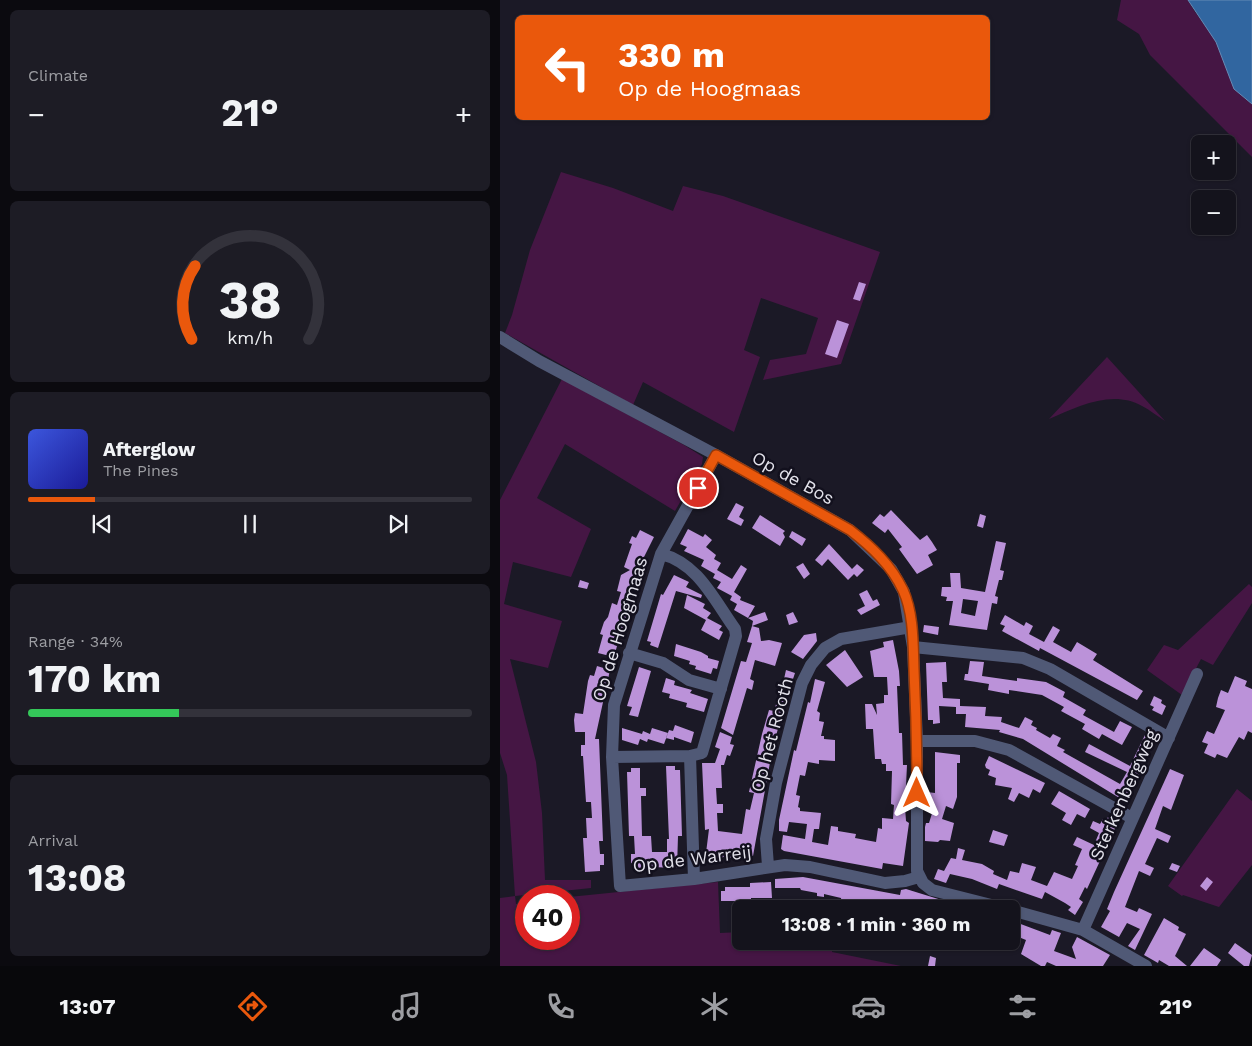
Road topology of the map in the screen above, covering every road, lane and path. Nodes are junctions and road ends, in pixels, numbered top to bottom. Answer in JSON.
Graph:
{"nodes":[{"id":1,"x":500,"y":338,"type":"edge"},
{"id":2,"x":716,"y":455,"type":"junction"},
{"id":3,"x":661,"y":554,"type":"junction"},
{"id":4,"x":911,"y":627,"type":"junction"},
{"id":5,"x":913,"y":647,"type":"junction"},
{"id":6,"x":630,"y":653,"type":"junction"},
{"id":7,"x":1197,"y":674,"type":"dead end"},
{"id":8,"x":721,"y":689,"type":"junction"},
{"id":9,"x":1169,"y":738,"type":"junction"},
{"id":10,"x":917,"y":741,"type":"junction"},
{"id":11,"x":690,"y":756,"type":"junction"},
{"id":12,"x":612,"y":757,"type":"junction"},
{"id":13,"x":1132,"y":818,"type":"junction"},
{"id":14,"x":768,"y":866,"type":"junction"},
{"id":15,"x":919,"y":877,"type":"junction"},
{"id":16,"x":694,"y":879,"type":"junction"},
{"id":17,"x":620,"y":886,"type":"joint"},
{"id":18,"x":971,"y":900,"type":"edge"},
{"id":19,"x":1020,"y":912,"type":"edge"},
{"id":20,"x":1083,"y":930,"type":"junction"},
{"id":21,"x":1146,"y":966,"type":"edge"}],
"edges":[{"from":1,"to":2,"type":"street","name":"Op de Bos"},
{"from":2,"to":3,"type":"street","name":"Op de Hoogmaas"},
{"from":2,"to":4,"type":"street","name":"Op de Bos"},
{"from":3,"to":6,"type":"street","name":"Op de Hoogmaas"},
{"from":3,"to":8,"type":"street"},
{"from":4,"to":5,"type":"street","name":"Op de Bos"},
{"from":4,"to":14,"type":"street","name":"Op het Rooth"},
{"from":5,"to":9,"type":"street"},
{"from":5,"to":10,"type":"street","name":"Op de Bos"},
{"from":6,"to":8,"type":"street"},
{"from":6,"to":12,"type":"street","name":"Op de Hoogmaas"},
{"from":7,"to":9,"type":"street","name":"Sterkenbergweg"},
{"from":8,"to":11,"type":"street"},
{"from":9,"to":13,"type":"street","name":"Sterkenbergweg"},
{"from":10,"to":13,"type":"street"},
{"from":10,"to":15,"type":"street","name":"Op de Bos"},
{"from":11,"to":12,"type":"street"},
{"from":11,"to":16,"type":"street"},
{"from":12,"to":17,"type":"street","name":"Op de Hoogmaas"},
{"from":13,"to":20,"type":"street","name":"Sterkenbergweg"},
{"from":14,"to":15,"type":"street","name":"Op de Warreij"},
{"from":14,"to":16,"type":"street","name":"Op de Warreij"},
{"from":15,"to":18,"type":"street"},
{"from":16,"to":17,"type":"street","name":"Op de Warreij"},
{"from":19,"to":20,"type":"street"},
{"from":20,"to":21,"type":"street"}]}
